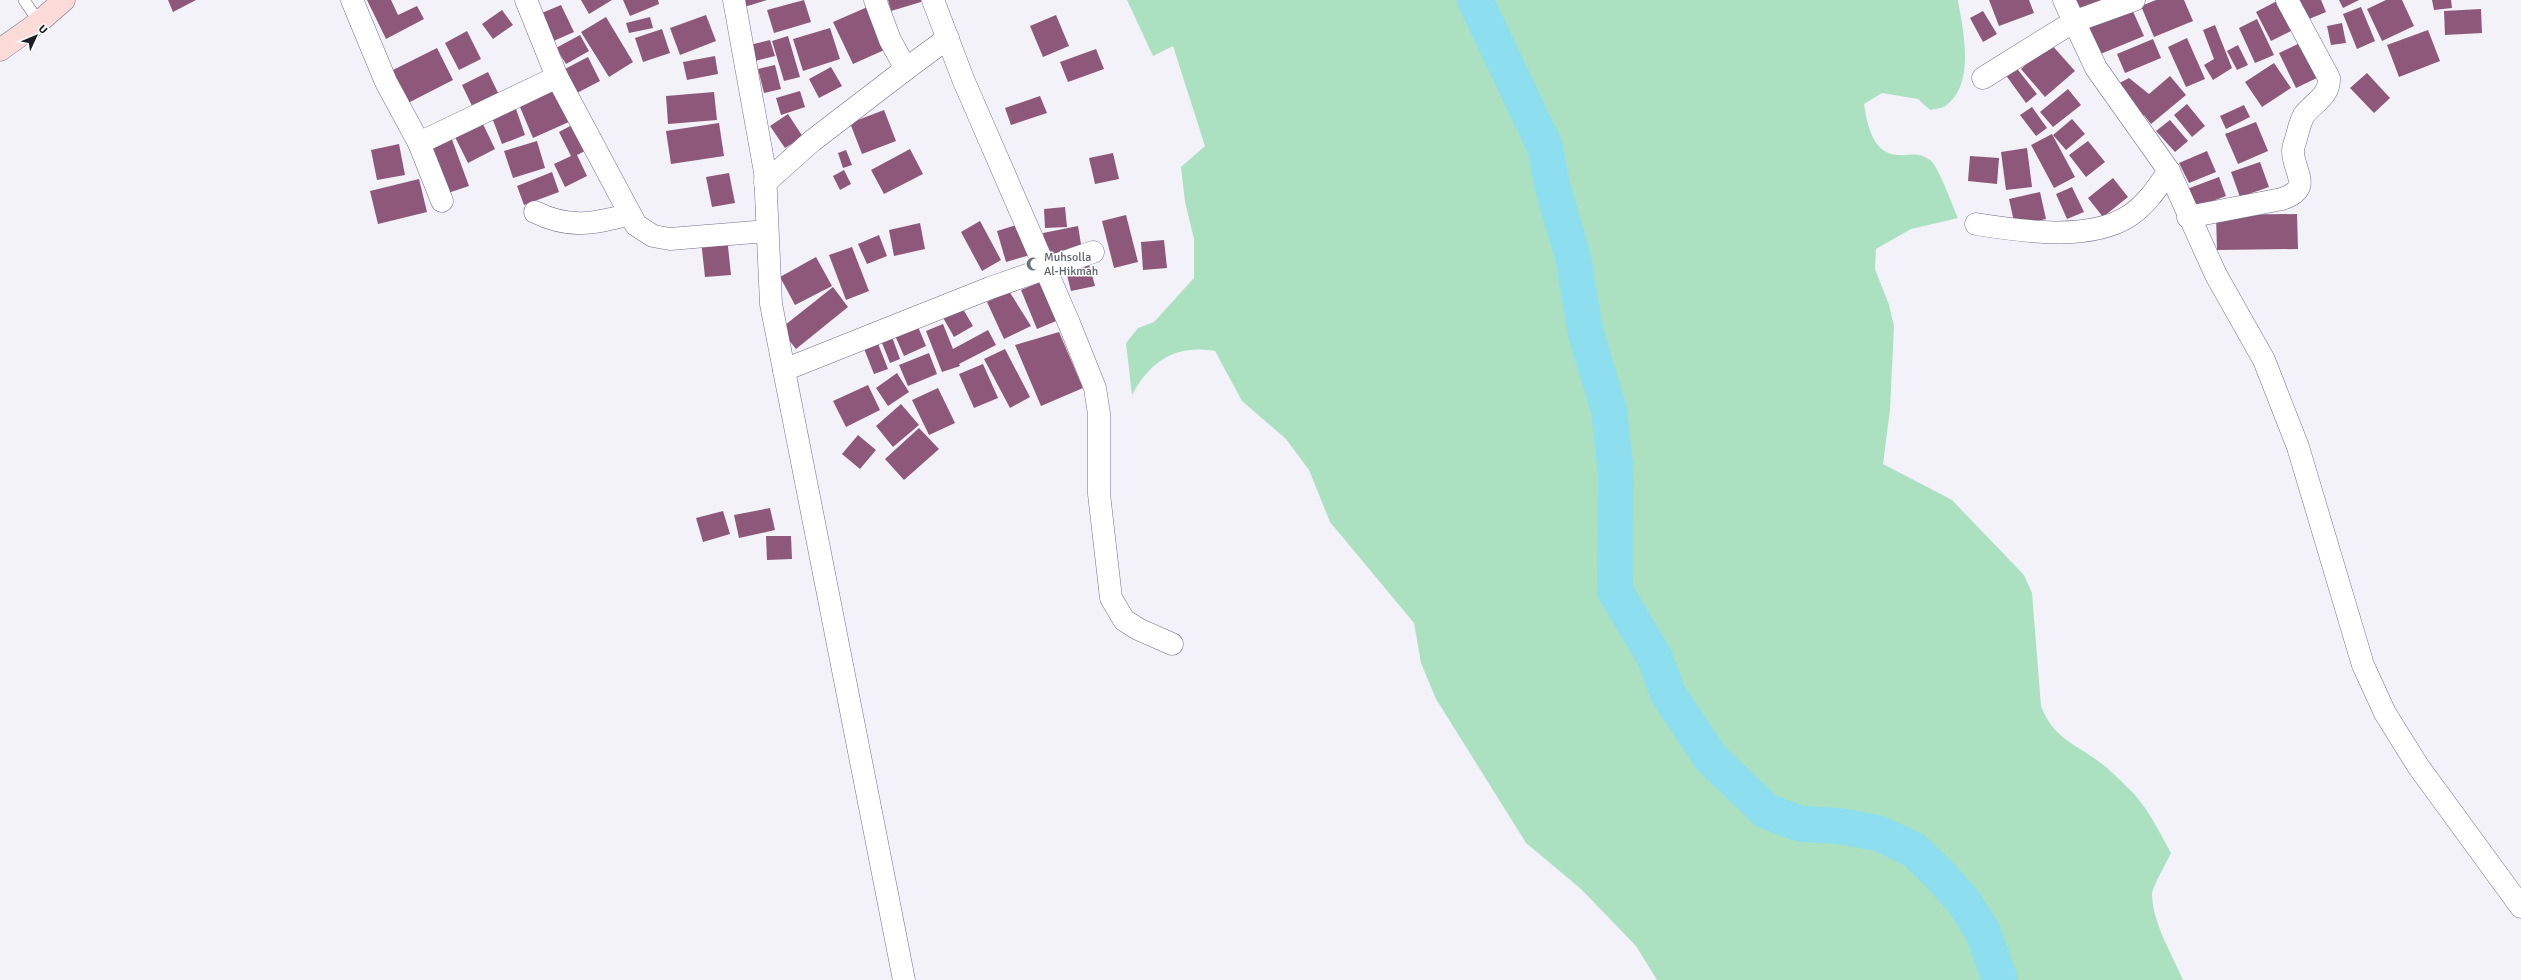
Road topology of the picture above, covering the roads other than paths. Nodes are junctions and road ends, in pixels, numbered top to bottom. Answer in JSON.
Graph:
{"nodes":[{"id":1,"x":24,"y":0,"type":"edge"},
{"id":2,"x":64,"y":0,"type":"edge"},
{"id":3,"x":352,"y":0,"type":"edge"},
{"id":4,"x":526,"y":0,"type":"edge"},
{"id":5,"x":734,"y":0,"type":"edge"},
{"id":6,"x":875,"y":0,"type":"edge"},
{"id":7,"x":933,"y":0,"type":"edge"},
{"id":8,"x":2064,"y":0,"type":"edge"},
{"id":9,"x":2134,"y":0,"type":"edge"},
{"id":10,"x":2287,"y":0,"type":"edge"},
{"id":11,"x":39,"y":22,"type":"junction"},
{"id":12,"x":2073,"y":22,"type":"junction"},
{"id":13,"x":948,"y":38,"type":"junction"},
{"id":14,"x":0,"y":50,"type":"edge"},
{"id":15,"x":906,"y":69,"type":"junction"},
{"id":16,"x":557,"y":77,"type":"junction"},
{"id":17,"x":1983,"y":78,"type":"dead end"},
{"id":18,"x":419,"y":143,"type":"junction"},
{"id":19,"x":2169,"y":172,"type":"junction"},
{"id":20,"x":765,"y":183,"type":"junction"},
{"id":21,"x":442,"y":201,"type":"dead end"},
{"id":22,"x":535,"y":212,"type":"dead end"},
{"id":23,"x":630,"y":214,"type":"junction"},
{"id":24,"x":2188,"y":217,"type":"junction"},
{"id":25,"x":1976,"y":224,"type":"dead end"},
{"id":26,"x":767,"y":231,"type":"junction"},
{"id":27,"x":1093,"y":252,"type":"dead end"},
{"id":28,"x":1044,"y":269,"type":"junction"},
{"id":29,"x":784,"y":370,"type":"junction"},
{"id":30,"x":1172,"y":644,"type":"dead end"},
{"id":31,"x":2521,"y":907,"type":"edge"},
{"id":32,"x":904,"y":980,"type":"edge"}],
"edges":[{"from":1,"to":11,"type":"lane"},
{"from":2,"to":11,"type":"street"},
{"from":3,"to":18,"type":"street"},
{"from":4,"to":16,"type":"street"},
{"from":5,"to":20,"type":"street"},
{"from":6,"to":15,"type":"street"},
{"from":7,"to":13,"type":"street"},
{"from":8,"to":12,"type":"street"},
{"from":9,"to":12,"type":"street"},
{"from":10,"to":24,"type":"street"},
{"from":11,"to":14,"type":"street"},
{"from":12,"to":17,"type":"street"},
{"from":12,"to":19,"type":"street"},
{"from":13,"to":15,"type":"street"},
{"from":13,"to":28,"type":"street"},
{"from":15,"to":20,"type":"street"},
{"from":16,"to":18,"type":"street"},
{"from":16,"to":23,"type":"street"},
{"from":18,"to":21,"type":"street"},
{"from":19,"to":24,"type":"street"},
{"from":19,"to":25,"type":"street"},
{"from":20,"to":26,"type":"street"},
{"from":22,"to":23,"type":"street"},
{"from":23,"to":26,"type":"street"},
{"from":24,"to":31,"type":"street"},
{"from":26,"to":29,"type":"street"},
{"from":27,"to":28,"type":"street"},
{"from":28,"to":29,"type":"street"},
{"from":28,"to":30,"type":"street"},
{"from":29,"to":32,"type":"street"}]}
